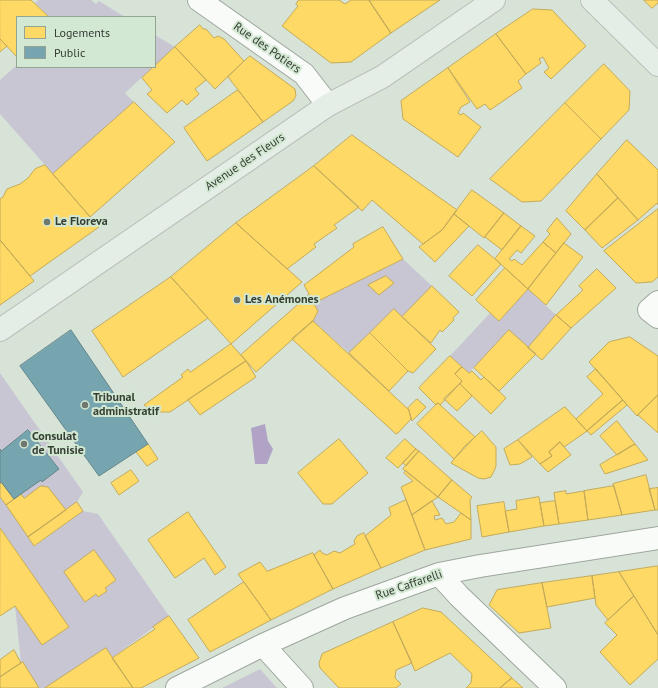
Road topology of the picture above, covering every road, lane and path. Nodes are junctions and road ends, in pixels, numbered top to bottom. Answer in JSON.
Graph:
{"nodes":[{"id":1,"x":199,"y":0,"type":"edge"},
{"id":2,"x":494,"y":0,"type":"edge"},
{"id":3,"x":592,"y":0,"type":"edge"},
{"id":4,"x":658,"y":65,"type":"edge"},
{"id":5,"x":328,"y":105,"type":"junction"},
{"id":6,"x":0,"y":330,"type":"edge"},
{"id":7,"x":658,"y":538,"type":"edge"},
{"id":8,"x":439,"y":574,"type":"junction"},
{"id":9,"x":263,"y":645,"type":"junction"},
{"id":10,"x":177,"y":688,"type":"edge"},
{"id":11,"x":302,"y":688,"type":"edge"},
{"id":12,"x":555,"y":688,"type":"edge"}],
"edges":[{"from":1,"to":5,"type":"street","name":"Rue des Potiers"},
{"from":2,"to":5,"type":"main road","name":"Avenue des Fleurs"},
{"from":3,"to":4,"type":"main road"},
{"from":5,"to":6,"type":"main road","name":"Avenue des Fleurs"},
{"from":7,"to":8,"type":"street","name":"Rue Caffarelli"},
{"from":8,"to":9,"type":"street","name":"Rue Caffarelli"},
{"from":8,"to":12,"type":"street"},
{"from":9,"to":10,"type":"street","name":"Rue Caffarelli"},
{"from":9,"to":11,"type":"street"}]}
